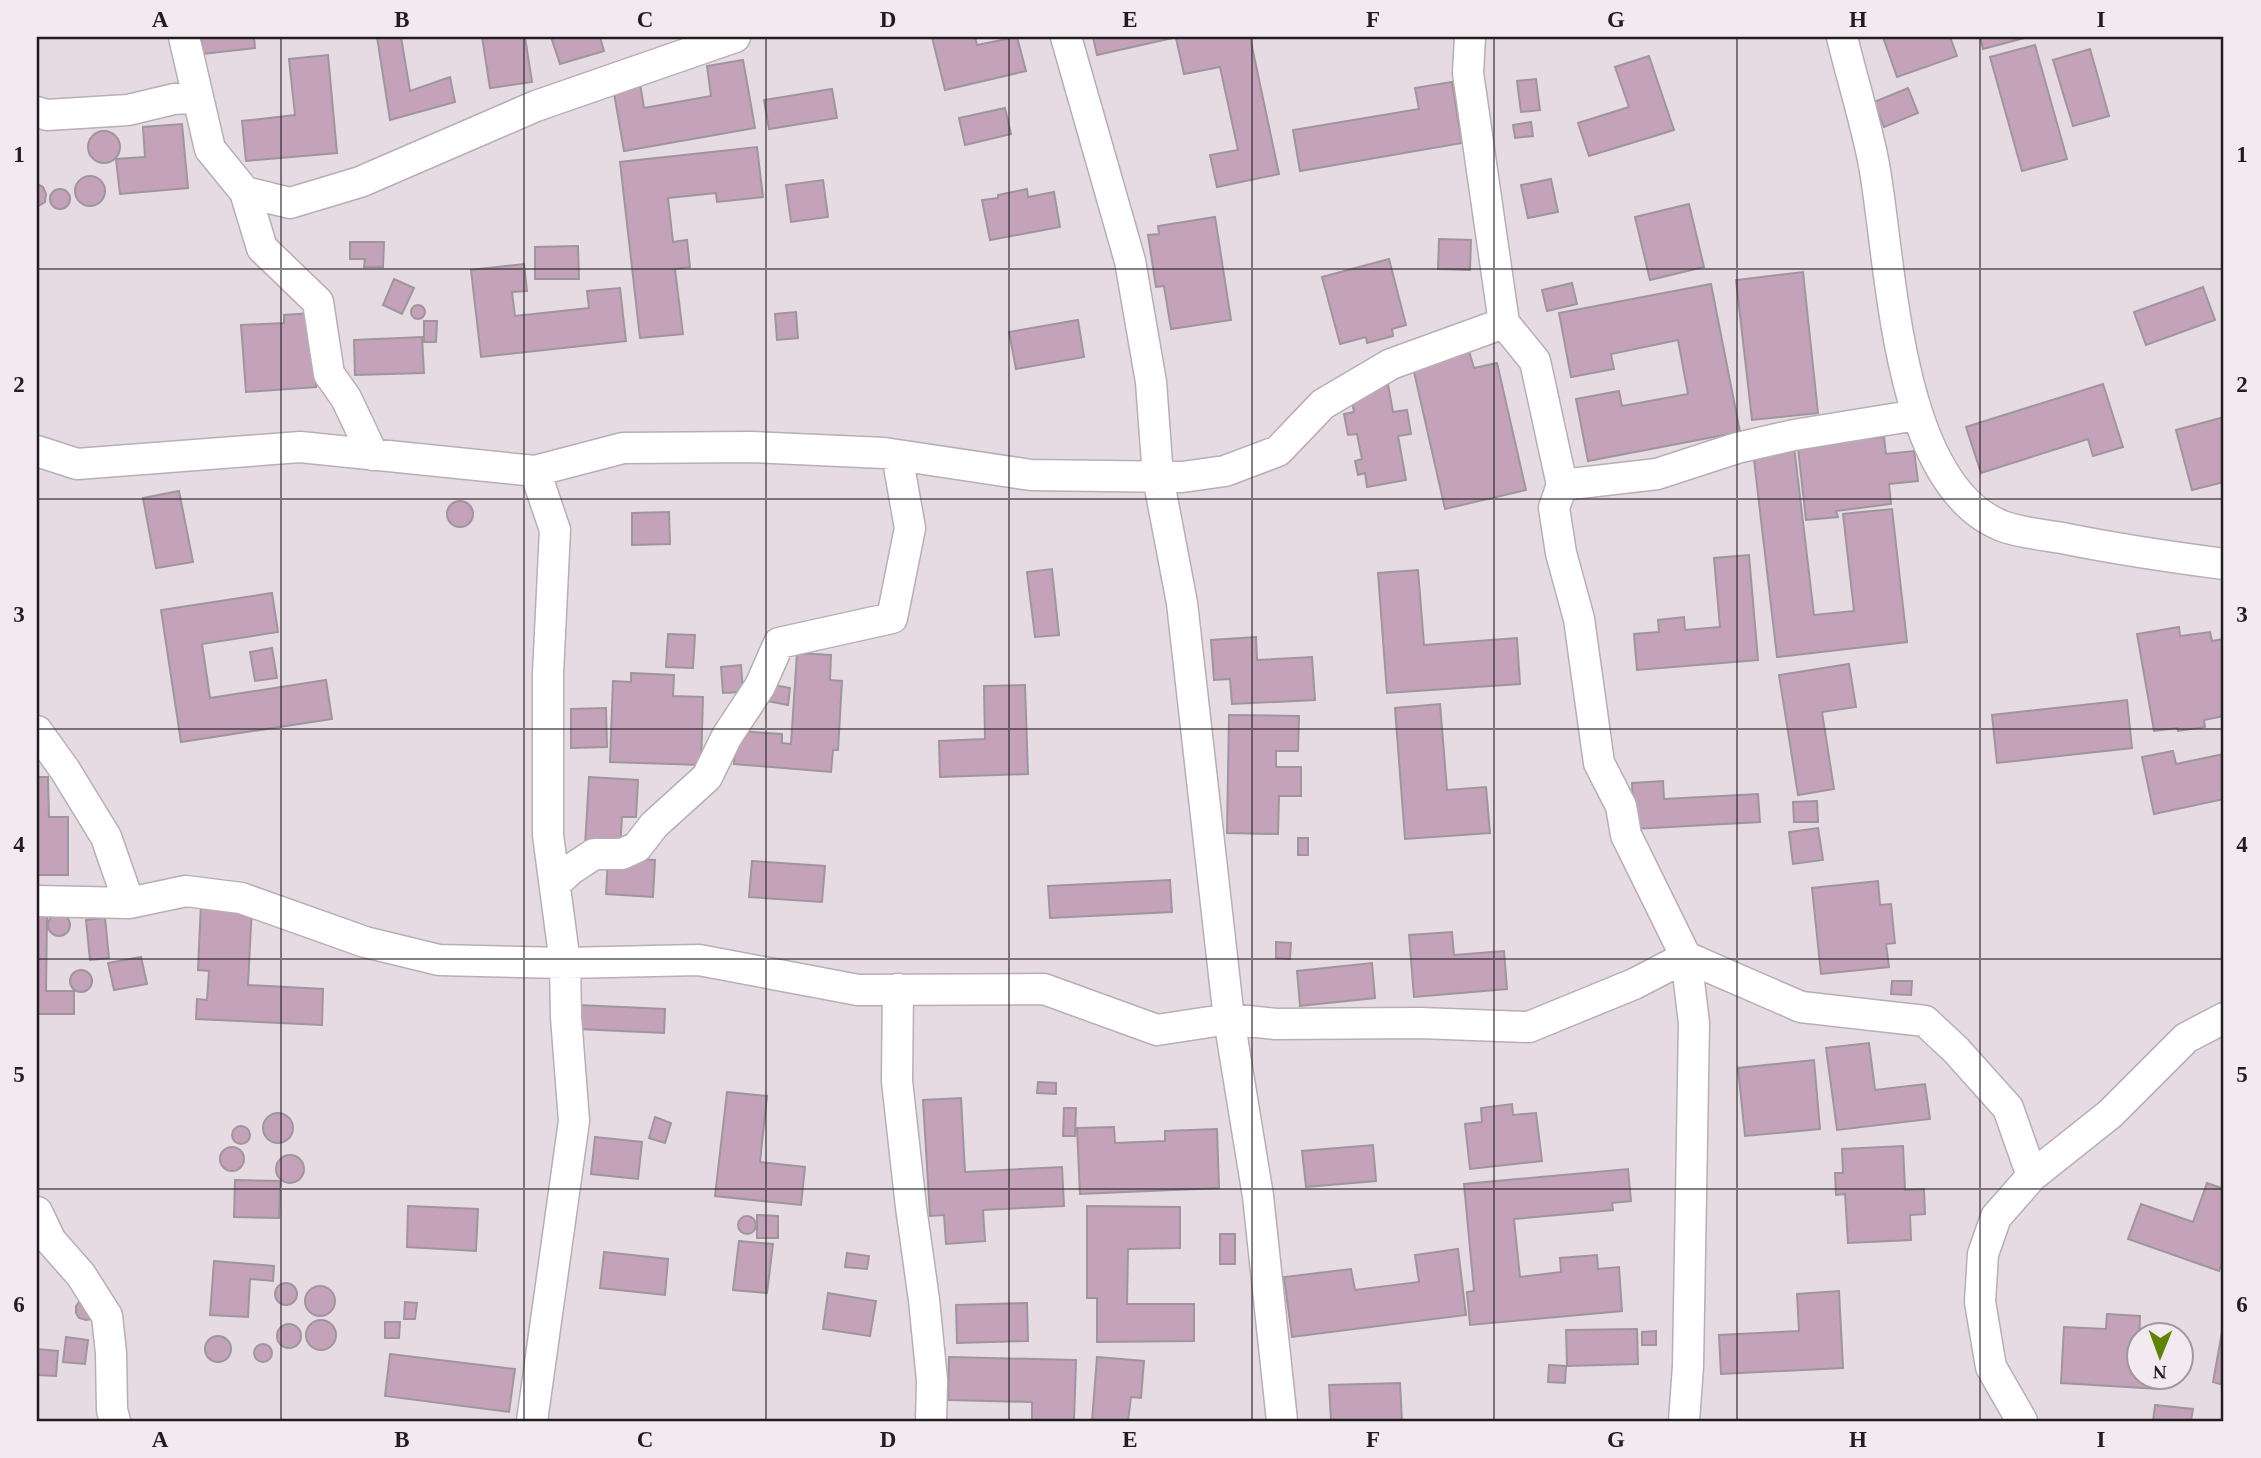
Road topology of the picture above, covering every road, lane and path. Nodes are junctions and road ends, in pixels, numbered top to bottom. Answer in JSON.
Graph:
{"nodes":[{"id":1,"x":184,"y":37,"type":"edge"},
{"id":2,"x":735,"y":37,"type":"edge"},
{"id":3,"x":1066,"y":37,"type":"edge"},
{"id":4,"x":1470,"y":37,"type":"edge"},
{"id":5,"x":1842,"y":37,"type":"edge"},
{"id":6,"x":198,"y":97,"type":"junction"},
{"id":7,"x":37,"y":111,"type":"edge"},
{"id":8,"x":245,"y":192,"type":"junction"},
{"id":9,"x":1504,"y":323,"type":"junction"},
{"id":10,"x":1917,"y":415,"type":"junction"},
{"id":11,"x":37,"y":451,"type":"edge"},
{"id":12,"x":373,"y":455,"type":"junction"},
{"id":13,"x":897,"y":455,"type":"junction"},
{"id":14,"x":535,"y":471,"type":"junction"},
{"id":15,"x":1158,"y":477,"type":"junction"},
{"id":16,"x":1562,"y":485,"type":"junction"},
{"id":17,"x":2224,"y":564,"type":"edge"},
{"id":18,"x":37,"y":731,"type":"edge"},
{"id":19,"x":555,"y":884,"type":"junction"},
{"id":20,"x":37,"y":901,"type":"edge"},
{"id":21,"x":129,"y":903,"type":"junction"},
{"id":22,"x":1686,"y":957,"type":"junction"},
{"id":23,"x":565,"y":963,"type":"junction"},
{"id":24,"x":898,"y":989,"type":"junction"},
{"id":25,"x":2224,"y":1018,"type":"edge"},
{"id":26,"x":1230,"y":1019,"type":"junction"},
{"id":27,"x":2032,"y":1175,"type":"junction"},
{"id":28,"x":37,"y":1212,"type":"edge"},
{"id":29,"x":115,"y":1421,"type":"edge"},
{"id":30,"x":532,"y":1421,"type":"edge"},
{"id":31,"x":931,"y":1421,"type":"edge"},
{"id":32,"x":1282,"y":1421,"type":"edge"},
{"id":33,"x":1684,"y":1421,"type":"edge"},
{"id":34,"x":2022,"y":1421,"type":"edge"}],
"edges":[{"from":1,"to":6,"type":"street"},
{"from":2,"to":8,"type":"street"},
{"from":3,"to":15,"type":"street"},
{"from":4,"to":9,"type":"street"},
{"from":5,"to":10,"type":"street"},
{"from":6,"to":7,"type":"street"},
{"from":6,"to":8,"type":"street"},
{"from":8,"to":12,"type":"street"},
{"from":9,"to":15,"type":"street"},
{"from":9,"to":16,"type":"street"},
{"from":10,"to":16,"type":"street"},
{"from":10,"to":17,"type":"street"},
{"from":11,"to":12,"type":"street"},
{"from":12,"to":14,"type":"street"},
{"from":13,"to":14,"type":"street"},
{"from":13,"to":15,"type":"street"},
{"from":13,"to":19,"type":"street"},
{"from":14,"to":19,"type":"street"},
{"from":15,"to":26,"type":"street"},
{"from":16,"to":22,"type":"street"},
{"from":18,"to":21,"type":"street"},
{"from":19,"to":23,"type":"street"},
{"from":20,"to":21,"type":"street"},
{"from":21,"to":23,"type":"street"},
{"from":22,"to":26,"type":"street"},
{"from":22,"to":27,"type":"street"},
{"from":22,"to":33,"type":"street"},
{"from":23,"to":24,"type":"street"},
{"from":23,"to":30,"type":"street"},
{"from":24,"to":26,"type":"street"},
{"from":24,"to":31,"type":"street"},
{"from":25,"to":27,"type":"street"},
{"from":26,"to":32,"type":"street"},
{"from":27,"to":34,"type":"street"},
{"from":28,"to":29,"type":"street"}]}
